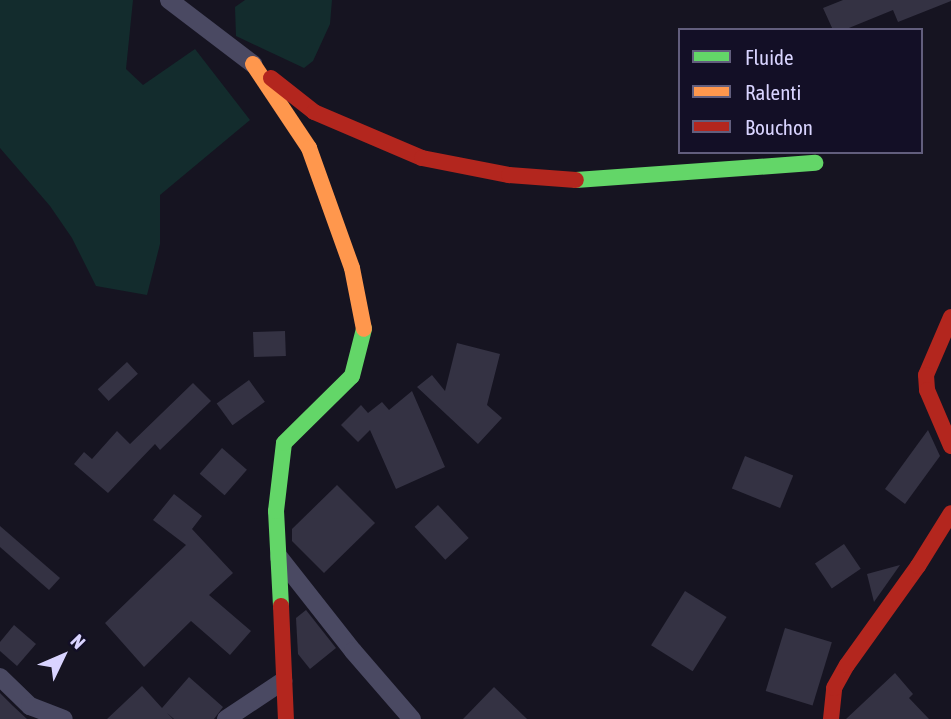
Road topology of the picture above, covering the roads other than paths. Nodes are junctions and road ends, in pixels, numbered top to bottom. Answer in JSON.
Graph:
{"nodes":[{"id":1,"x":169,"y":0,"type":"edge"},
{"id":2,"x":253,"y":64,"type":"junction"},
{"id":3,"x":815,"y":163,"type":"dead end"},
{"id":4,"x":951,"y":317,"type":"edge"},
{"id":5,"x":951,"y":446,"type":"edge"},
{"id":6,"x":951,"y":513,"type":"edge"},
{"id":7,"x":279,"y":557,"type":"junction"},
{"id":8,"x":0,"y":677,"type":"edge"},
{"id":9,"x":283,"y":681,"type":"junction"},
{"id":10,"x":64,"y":719,"type":"edge"},
{"id":11,"x":226,"y":719,"type":"edge"},
{"id":12,"x":286,"y":719,"type":"edge"},
{"id":13,"x":412,"y":719,"type":"edge"},
{"id":14,"x":831,"y":719,"type":"edge"}],
"edges":[{"from":1,"to":2,"type":"street"},
{"from":2,"to":3,"type":"street"},
{"from":2,"to":7,"type":"street"},
{"from":4,"to":5,"type":"street"},
{"from":6,"to":14,"type":"street"},
{"from":7,"to":9,"type":"street"},
{"from":7,"to":13,"type":"street"},
{"from":8,"to":10,"type":"street"},
{"from":9,"to":11,"type":"street"},
{"from":9,"to":12,"type":"street"}]}
